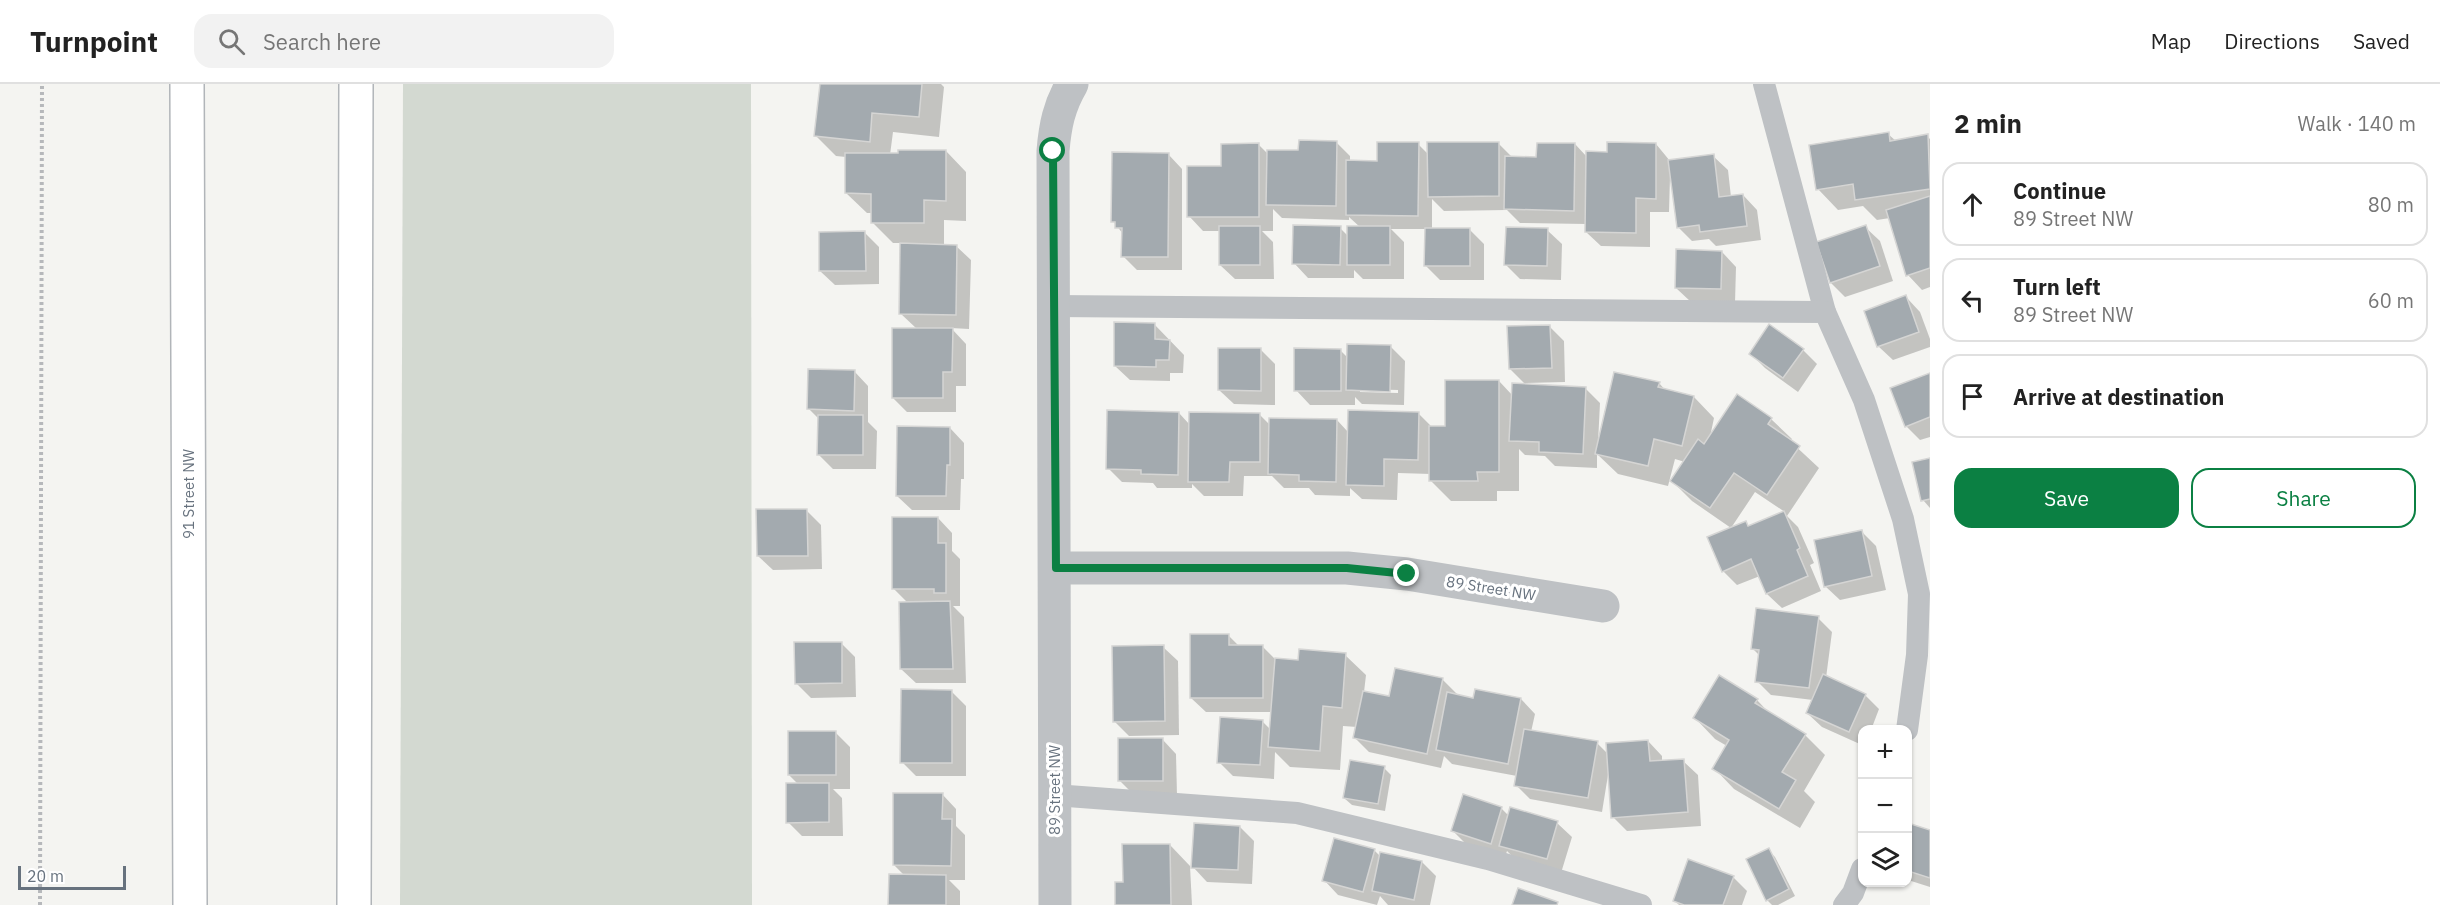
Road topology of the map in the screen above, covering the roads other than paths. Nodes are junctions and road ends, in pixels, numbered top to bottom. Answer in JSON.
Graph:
{"nodes":[{"id":1,"x":187,"y":84,"type":"edge"},
{"id":2,"x":356,"y":84,"type":"edge"},
{"id":3,"x":1072,"y":84,"type":"edge"},
{"id":4,"x":1764,"y":84,"type":"edge"},
{"id":5,"x":1054,"y":306,"type":"junction"},
{"id":6,"x":1826,"y":312,"type":"junction"},
{"id":7,"x":1056,"y":568,"type":"junction"},
{"id":8,"x":1603,"y":606,"type":"dead end"},
{"id":9,"x":1908,"y":725,"type":"edge"},
{"id":10,"x":1054,"y":795,"type":"junction"},
{"id":11,"x":1858,"y":880,"type":"edge"},
{"id":12,"x":190,"y":905,"type":"edge"},
{"id":13,"x":354,"y":905,"type":"edge"},
{"id":14,"x":1055,"y":905,"type":"edge"},
{"id":15,"x":1641,"y":905,"type":"edge"},
{"id":16,"x":1844,"y":905,"type":"edge"}],
"edges":[{"from":1,"to":12,"type":"main road","name":"91 Street NW"},
{"from":2,"to":13,"type":"main road"},
{"from":3,"to":5,"type":"street","name":"89 Street NW"},
{"from":4,"to":6,"type":"lane"},
{"from":5,"to":6,"type":"lane"},
{"from":5,"to":7,"type":"street","name":"89 Street NW"},
{"from":6,"to":9,"type":"lane"},
{"from":7,"to":8,"type":"street","name":"89 Street NW"},
{"from":7,"to":10,"type":"street","name":"89 Street NW"},
{"from":10,"to":14,"type":"street","name":"89 Street NW"},
{"from":10,"to":15,"type":"lane"},
{"from":11,"to":16,"type":"lane"}]}
